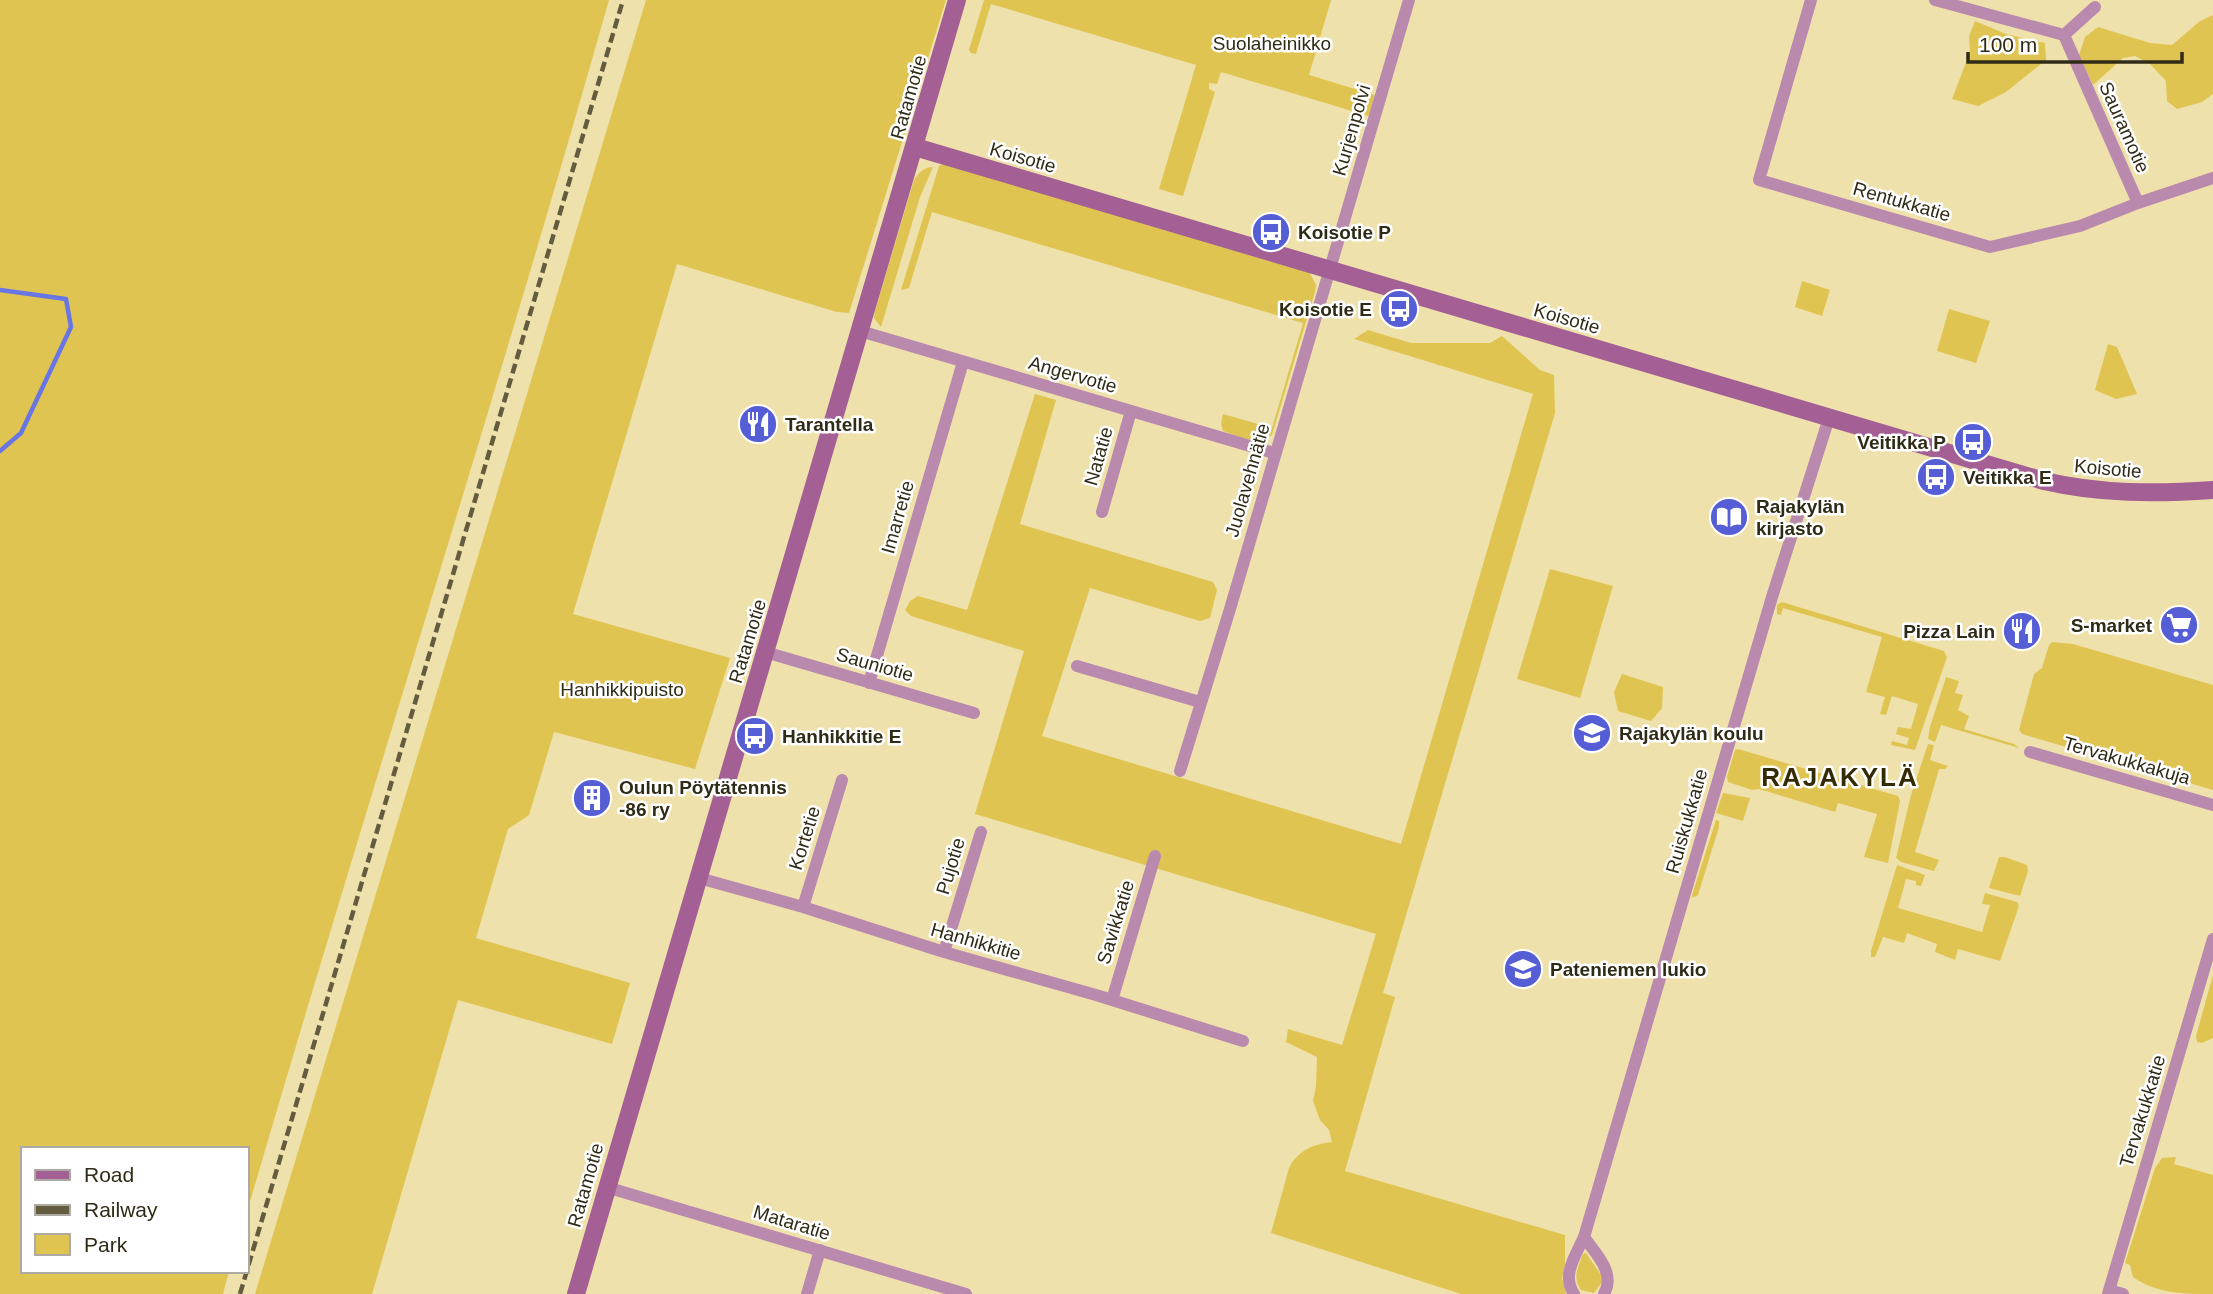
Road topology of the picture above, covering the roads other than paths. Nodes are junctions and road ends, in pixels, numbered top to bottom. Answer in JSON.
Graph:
{"nodes":[{"id":1,"x":957,"y":0,"type":"edge"},
{"id":2,"x":1409,"y":0,"type":"edge"},
{"id":3,"x":1811,"y":0,"type":"edge"},
{"id":4,"x":1935,"y":0,"type":"edge"},
{"id":5,"x":2095,"y":7,"type":"dead end"},
{"id":6,"x":2064,"y":35,"type":"junction"},
{"id":7,"x":915,"y":147,"type":"junction"},
{"id":8,"x":2213,"y":178,"type":"edge"},
{"id":9,"x":2138,"y":202,"type":"junction"},
{"id":10,"x":1330,"y":270,"type":"junction"},
{"id":11,"x":860,"y":331,"type":"junction"},
{"id":12,"x":963,"y":362,"type":"junction"},
{"id":13,"x":1131,"y":411,"type":"junction"},
{"id":14,"x":1829,"y":418,"type":"junction"},
{"id":15,"x":1274,"y":453,"type":"junction"},
{"id":16,"x":2213,"y":490,"type":"edge"},
{"id":17,"x":1102,"y":512,"type":"dead end"},
{"id":18,"x":765,"y":652,"type":"junction"},
{"id":19,"x":1077,"y":666,"type":"dead end"},
{"id":20,"x":869,"y":683,"type":"junction"},
{"id":21,"x":1200,"y":702,"type":"junction"},
{"id":22,"x":974,"y":713,"type":"dead end"},
{"id":23,"x":2030,"y":752,"type":"dead end"},
{"id":24,"x":1180,"y":771,"type":"dead end"},
{"id":25,"x":842,"y":780,"type":"dead end"},
{"id":26,"x":2213,"y":804,"type":"edge"},
{"id":27,"x":981,"y":832,"type":"dead end"},
{"id":28,"x":1155,"y":856,"type":"dead end"},
{"id":29,"x":699,"y":878,"type":"junction"},
{"id":30,"x":803,"y":907,"type":"junction"},
{"id":31,"x":2213,"y":939,"type":"edge"},
{"id":32,"x":944,"y":952,"type":"junction"},
{"id":33,"x":1112,"y":1000,"type":"junction"},
{"id":34,"x":1243,"y":1041,"type":"dead end"},
{"id":35,"x":606,"y":1187,"type":"junction"},
{"id":36,"x":1584,"y":1237,"type":"junction"},
{"id":37,"x":820,"y":1250,"type":"junction"},
{"id":38,"x":2108,"y":1292,"type":"edge"},
{"id":39,"x":576,"y":1294,"type":"edge"},
{"id":40,"x":807,"y":1294,"type":"edge"},
{"id":41,"x":964,"y":1294,"type":"edge"},
{"id":42,"x":1574,"y":1294,"type":"edge"},
{"id":43,"x":1604,"y":1294,"type":"edge"},
{"id":44,"x":2123,"y":1294,"type":"edge"}],
"edges":[{"from":1,"to":7,"type":"street","name":"Ratamotie"},
{"from":2,"to":10,"type":"street","name":"Kurjenpolvi"},
{"from":3,"to":9,"type":"street","name":"Rentukkatie"},
{"from":4,"to":6,"type":"street"},
{"from":5,"to":6,"type":"street"},
{"from":6,"to":9,"type":"street","name":"Sauramotie"},
{"from":7,"to":10,"type":"street","name":"Koisotie"},
{"from":7,"to":11,"type":"street","name":"Ratamotie"},
{"from":8,"to":9,"type":"street","name":"Rentukkatie"},
{"from":10,"to":14,"type":"street","name":"Koisotie"},
{"from":10,"to":15,"type":"street","name":"Juolavehnätie"},
{"from":11,"to":12,"type":"street","name":"Angervotie"},
{"from":11,"to":18,"type":"street","name":"Ratamotie"},
{"from":12,"to":13,"type":"street","name":"Angervotie"},
{"from":12,"to":20,"type":"street","name":"Imarretie"},
{"from":13,"to":15,"type":"street","name":"Angervotie"},
{"from":13,"to":17,"type":"street","name":"Natatie"},
{"from":14,"to":16,"type":"street","name":"Koisotie"},
{"from":14,"to":36,"type":"street","name":"Ruiskukkatie"},
{"from":15,"to":21,"type":"street","name":"Juolavehnätie"},
{"from":18,"to":20,"type":"street","name":"Sauniotie"},
{"from":18,"to":29,"type":"street","name":"Ratamotie"},
{"from":19,"to":21,"type":"street"},
{"from":20,"to":22,"type":"street","name":"Sauniotie"},
{"from":21,"to":24,"type":"street","name":"Juolavehnätie"},
{"from":23,"to":26,"type":"street","name":"Tervakukkakuja"},
{"from":25,"to":30,"type":"street","name":"Kortetie"},
{"from":27,"to":32,"type":"street","name":"Pujotie"},
{"from":28,"to":33,"type":"street","name":"Savikkatie"},
{"from":29,"to":30,"type":"street","name":"Hanhikkitie"},
{"from":29,"to":35,"type":"street","name":"Ratamotie"},
{"from":30,"to":32,"type":"street","name":"Hanhikkitie"},
{"from":31,"to":38,"type":"street","name":"Tervakukkatie"},
{"from":32,"to":33,"type":"street","name":"Hanhikkitie"},
{"from":33,"to":34,"type":"street","name":"Hanhikkitie"},
{"from":35,"to":37,"type":"street","name":"Mataratie"},
{"from":35,"to":39,"type":"street","name":"Ratamotie"},
{"from":36,"to":42,"type":"street","name":"Ruiskukkatie"},
{"from":36,"to":43,"type":"street"},
{"from":37,"to":40,"type":"street"},
{"from":37,"to":41,"type":"street","name":"Mataratie"},
{"from":38,"to":44,"type":"street"}]}
